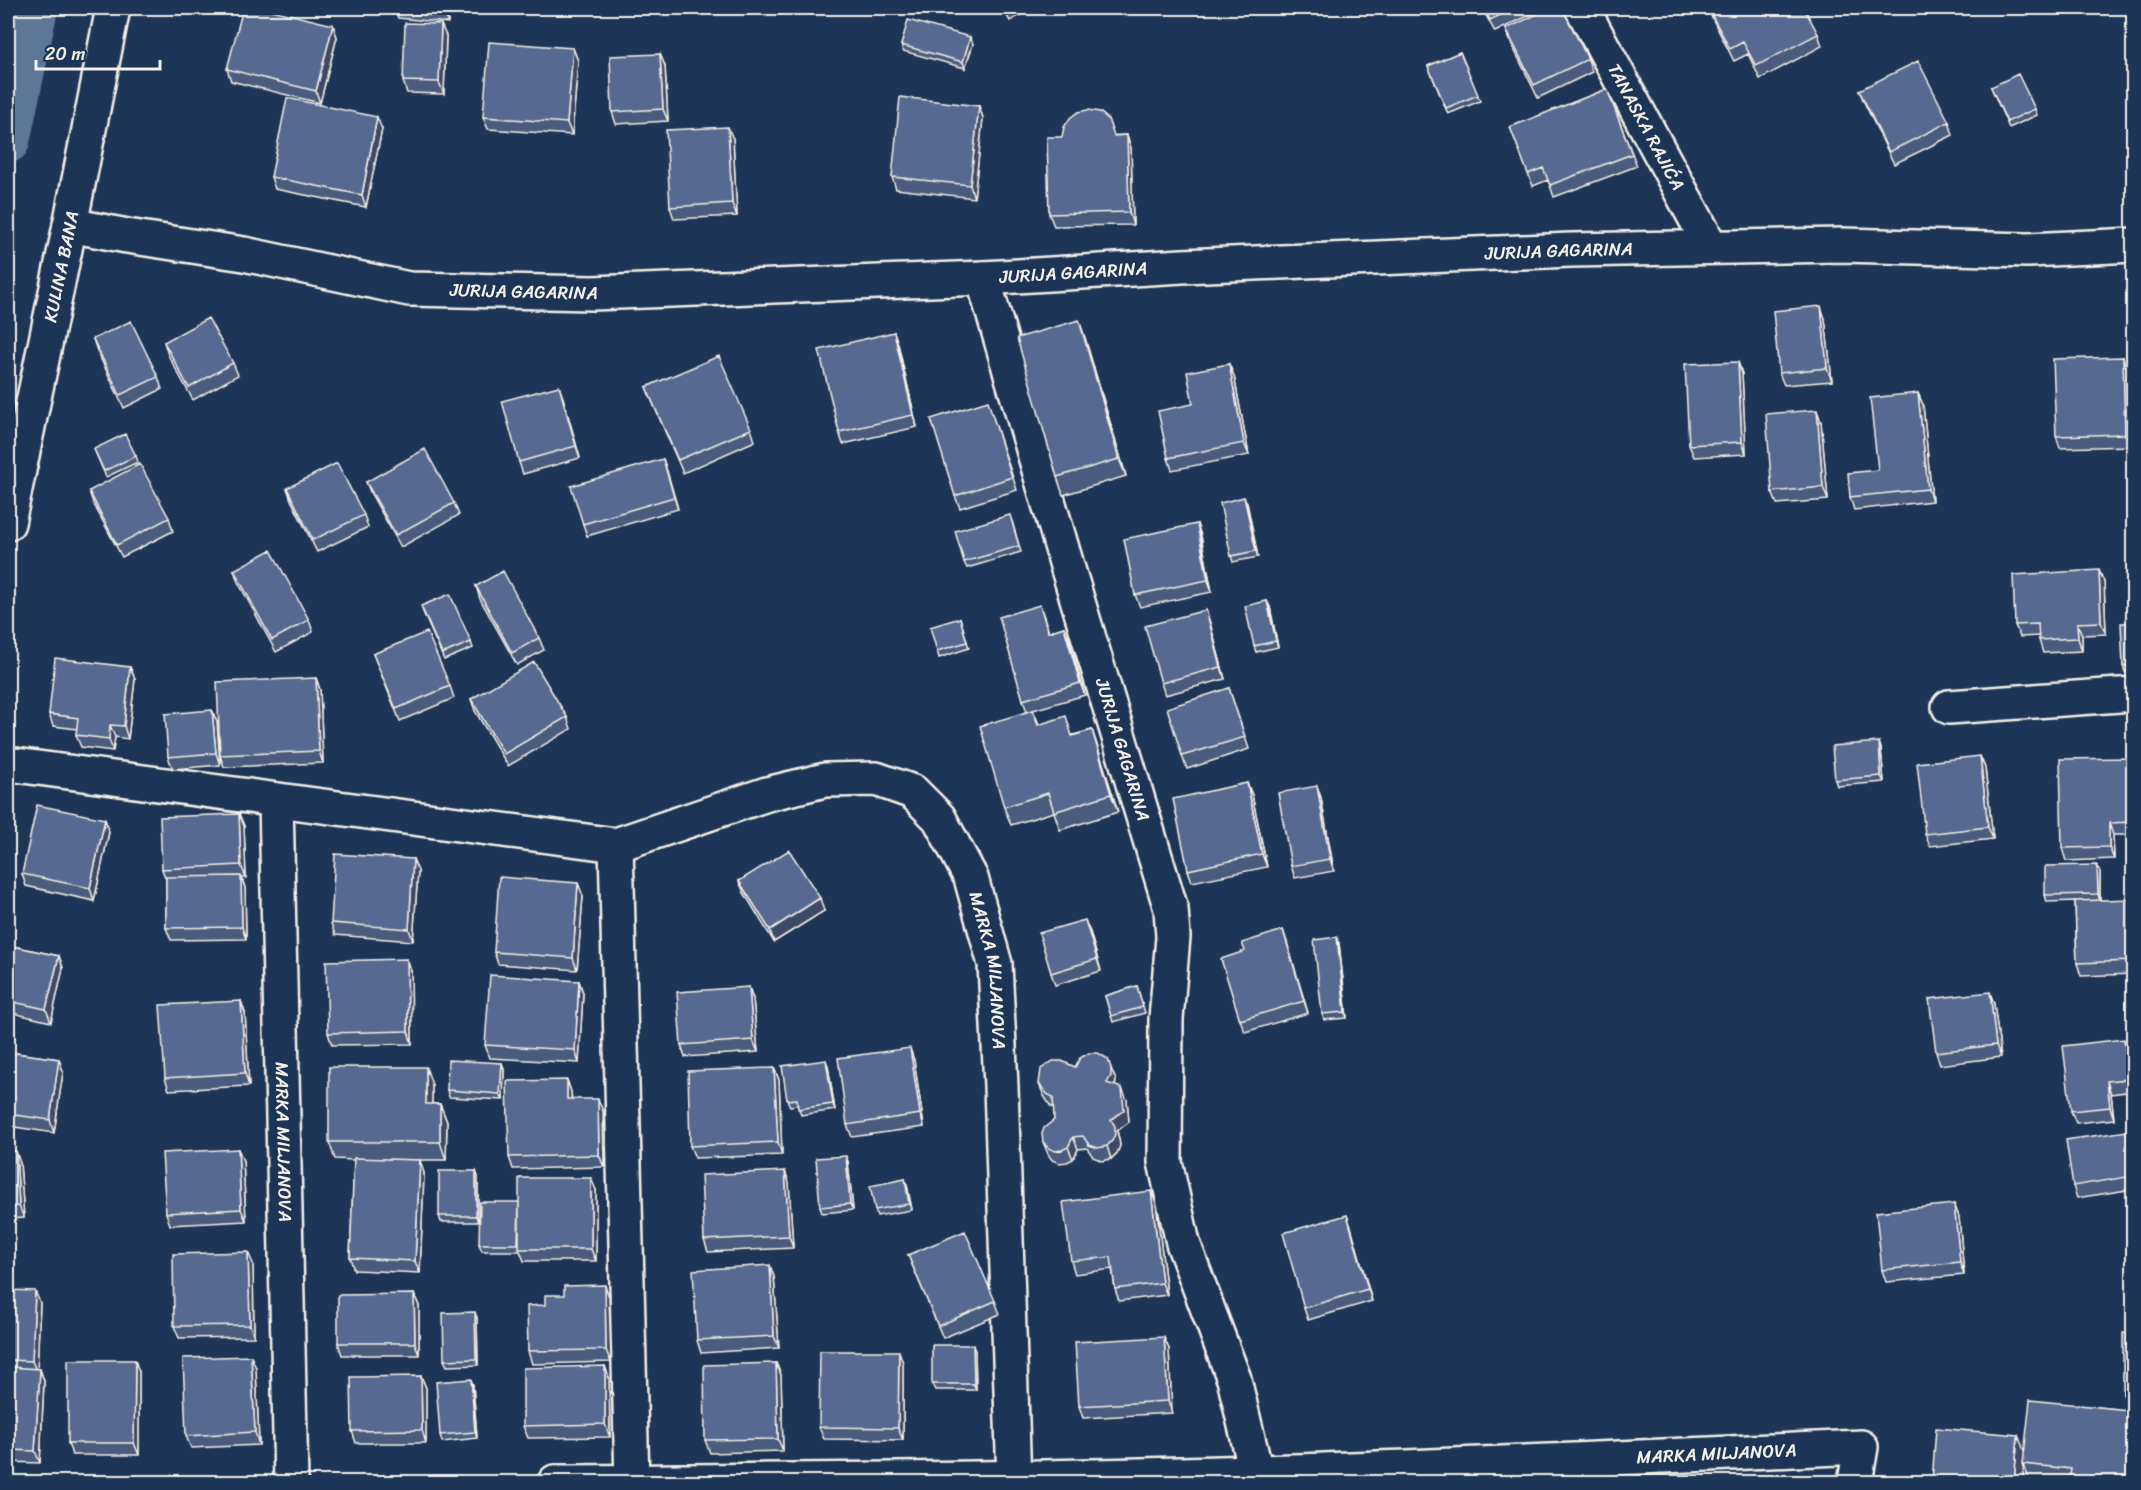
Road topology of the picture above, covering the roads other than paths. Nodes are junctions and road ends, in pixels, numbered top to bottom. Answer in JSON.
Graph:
{"nodes":[{"id":1,"x":113,"y":8,"type":"edge"},
{"id":2,"x":1582,"y":8,"type":"edge"},
{"id":3,"x":70,"y":225,"type":"junction"},
{"id":4,"x":2133,"y":245,"type":"edge"},
{"id":5,"x":1711,"y":247,"type":"junction"},
{"id":6,"x":983,"y":278,"type":"junction"},
{"id":7,"x":8,"y":523,"type":"edge"},
{"id":8,"x":2133,"y":694,"type":"edge"},
{"id":9,"x":1949,"y":707,"type":"dead end"},
{"id":10,"x":8,"y":764,"type":"edge"},
{"id":11,"x":276,"y":800,"type":"junction"},
{"id":12,"x":616,"y":845,"type":"junction"},
{"id":13,"x":1257,"y":1472,"type":"junction"},
{"id":14,"x":1535,"y":1472,"type":"edge"},
{"id":15,"x":1014,"y":1480,"type":"edge"},
{"id":16,"x":291,"y":1482,"type":"edge"},
{"id":17,"x":555,"y":1482,"type":"edge"},
{"id":18,"x":632,"y":1482,"type":"edge"},
{"id":19,"x":1855,"y":1482,"type":"edge"}],
"edges":[{"from":1,"to":3,"type":"street","name":"KULINA BANA"},
{"from":2,"to":5,"type":"street","name":"TANASKA RAJIĆA"},
{"from":3,"to":6,"type":"street","name":"JURIJA GAGARINA"},
{"from":3,"to":7,"type":"street","name":"KULINA BANA"},
{"from":4,"to":5,"type":"street","name":"JURIJA GAGARINA"},
{"from":5,"to":6,"type":"street","name":"JURIJA GAGARINA"},
{"from":6,"to":13,"type":"street","name":"JURIJA GAGARINA"},
{"from":8,"to":9,"type":"street"},
{"from":10,"to":11,"type":"street","name":"MARKA MILJANOVA"},
{"from":11,"to":12,"type":"street","name":"MARKA MILJANOVA"},
{"from":11,"to":16,"type":"street","name":"MARKA MILJANOVA"},
{"from":12,"to":15,"type":"street","name":"MARKA MILJANOVA"},
{"from":12,"to":18,"type":"street"},
{"from":13,"to":14,"type":"street","name":"MARKA MILJANOVA"},
{"from":13,"to":15,"type":"street","name":"MARKA MILJANOVA"},
{"from":14,"to":19,"type":"street","name":"MARKA MILJANOVA"},
{"from":15,"to":18,"type":"street","name":"MARKA MILJANOVA"},
{"from":17,"to":18,"type":"street","name":"MARKA MILJANOVA"}]}
